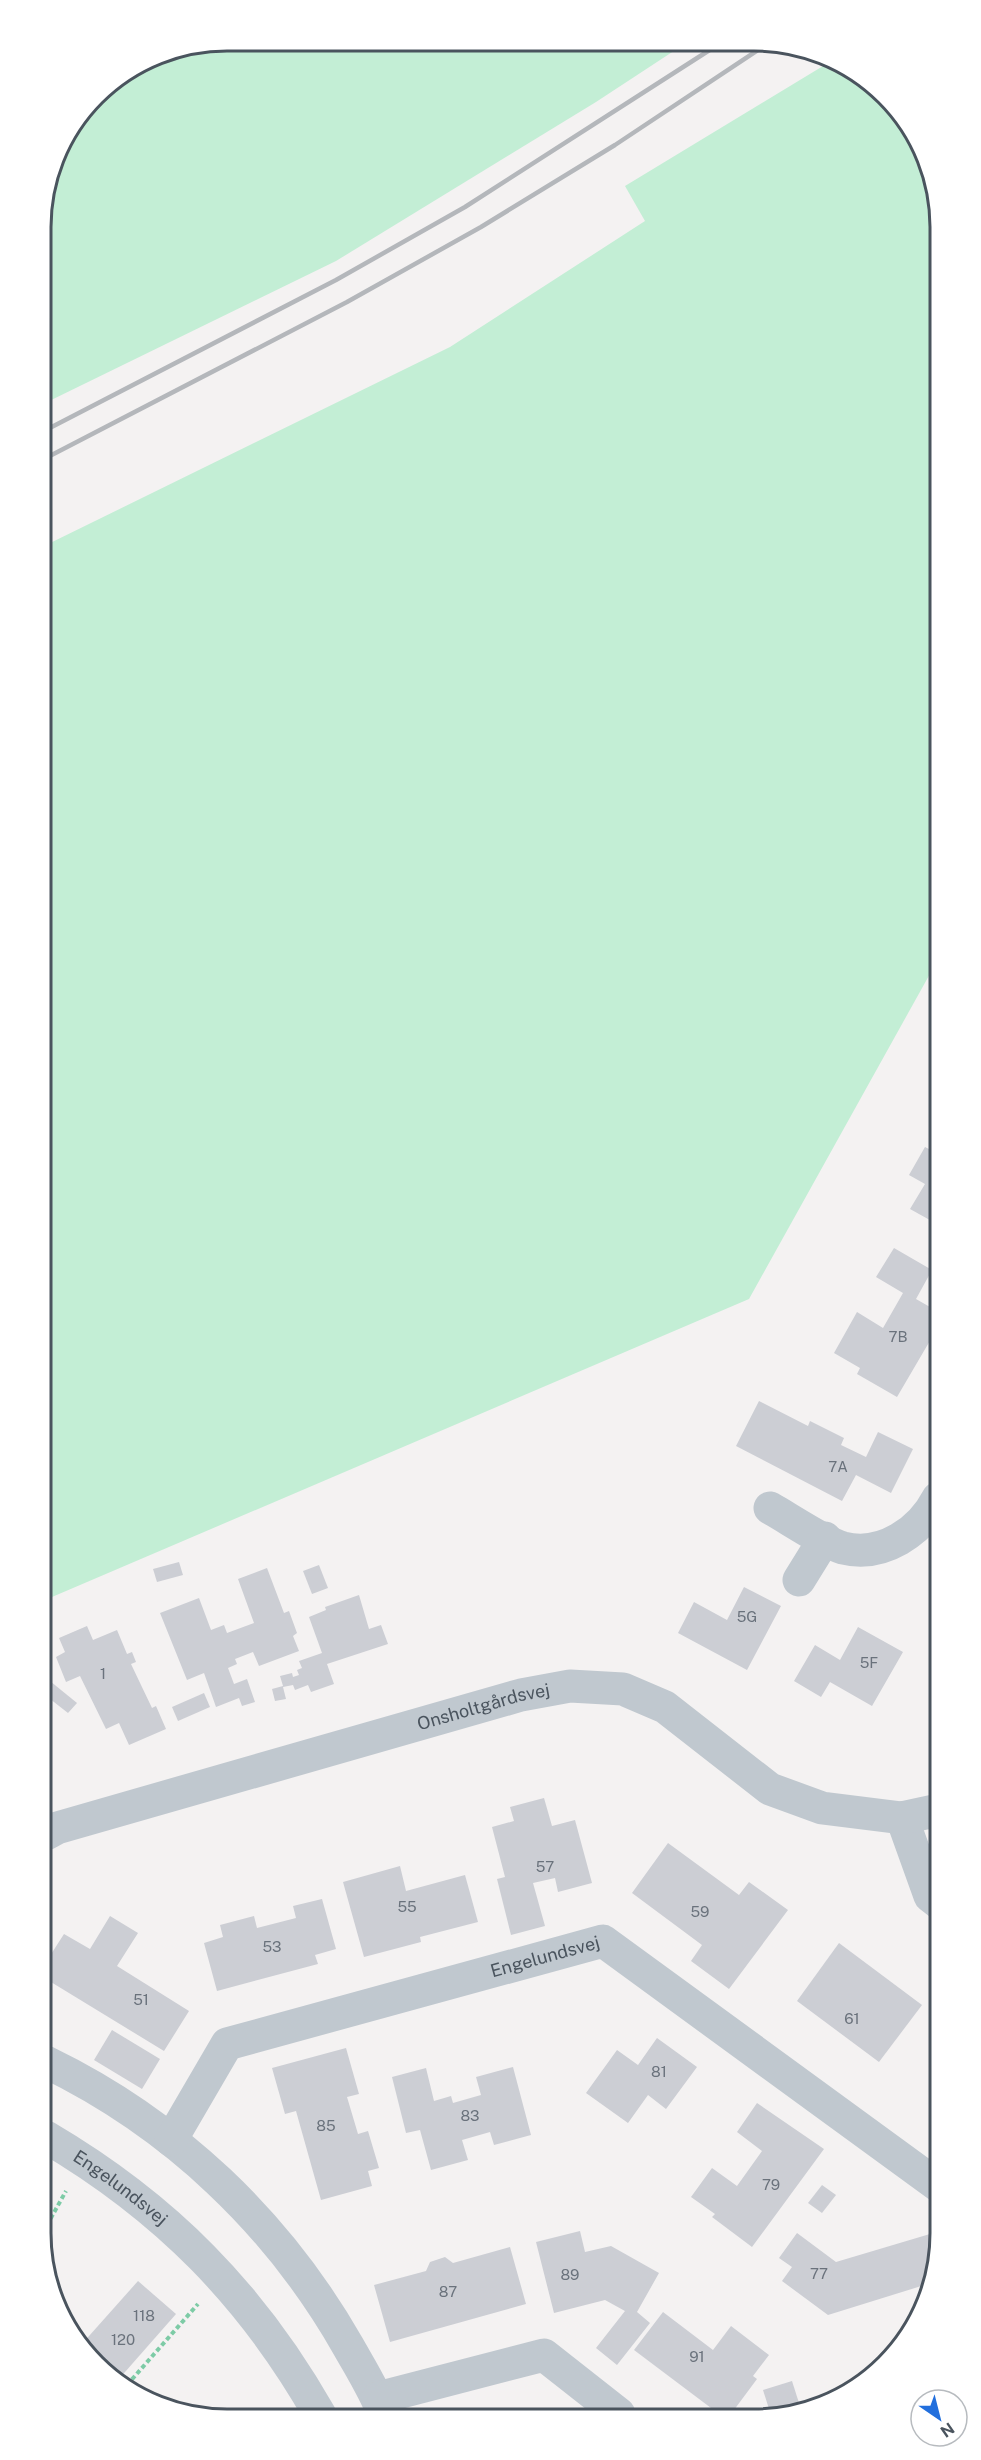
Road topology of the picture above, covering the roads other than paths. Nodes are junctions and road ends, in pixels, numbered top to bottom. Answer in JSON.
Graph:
{"nodes":[{"id":1,"x":770,"y":1508,"type":"dead end"},
{"id":2,"x":930,"y":1512,"type":"edge"},
{"id":3,"x":825,"y":1538,"type":"junction"},
{"id":4,"x":799,"y":1580,"type":"dead end"},
{"id":5,"x":930,"y":1812,"type":"edge"},
{"id":6,"x":902,"y":1818,"type":"junction"},
{"id":7,"x":51,"y":1831,"type":"edge"},
{"id":8,"x":930,"y":1896,"type":"edge"},
{"id":9,"x":51,"y":2064,"type":"edge"},
{"id":10,"x":51,"y":2140,"type":"edge"},
{"id":11,"x":171,"y":2140,"type":"junction"},
{"id":12,"x":930,"y":2180,"type":"edge"},
{"id":13,"x":381,"y":2407,"type":"edge"},
{"id":14,"x":317,"y":2409,"type":"edge"},
{"id":15,"x":613,"y":2409,"type":"edge"}],
"edges":[{"from":1,"to":3,"type":"street"},
{"from":2,"to":3,"type":"street"},
{"from":3,"to":4,"type":"street"},
{"from":5,"to":6,"type":"street","name":"Onsholtgårdsvej"},
{"from":6,"to":7,"type":"street","name":"Onsholtgårdsvej"},
{"from":6,"to":8,"type":"street"},
{"from":9,"to":11,"type":"street"},
{"from":10,"to":14,"type":"street","name":"Engelundsvej"},
{"from":11,"to":12,"type":"street","name":"Engelundsvej"},
{"from":11,"to":13,"type":"street"},
{"from":13,"to":15,"type":"street"}]}
